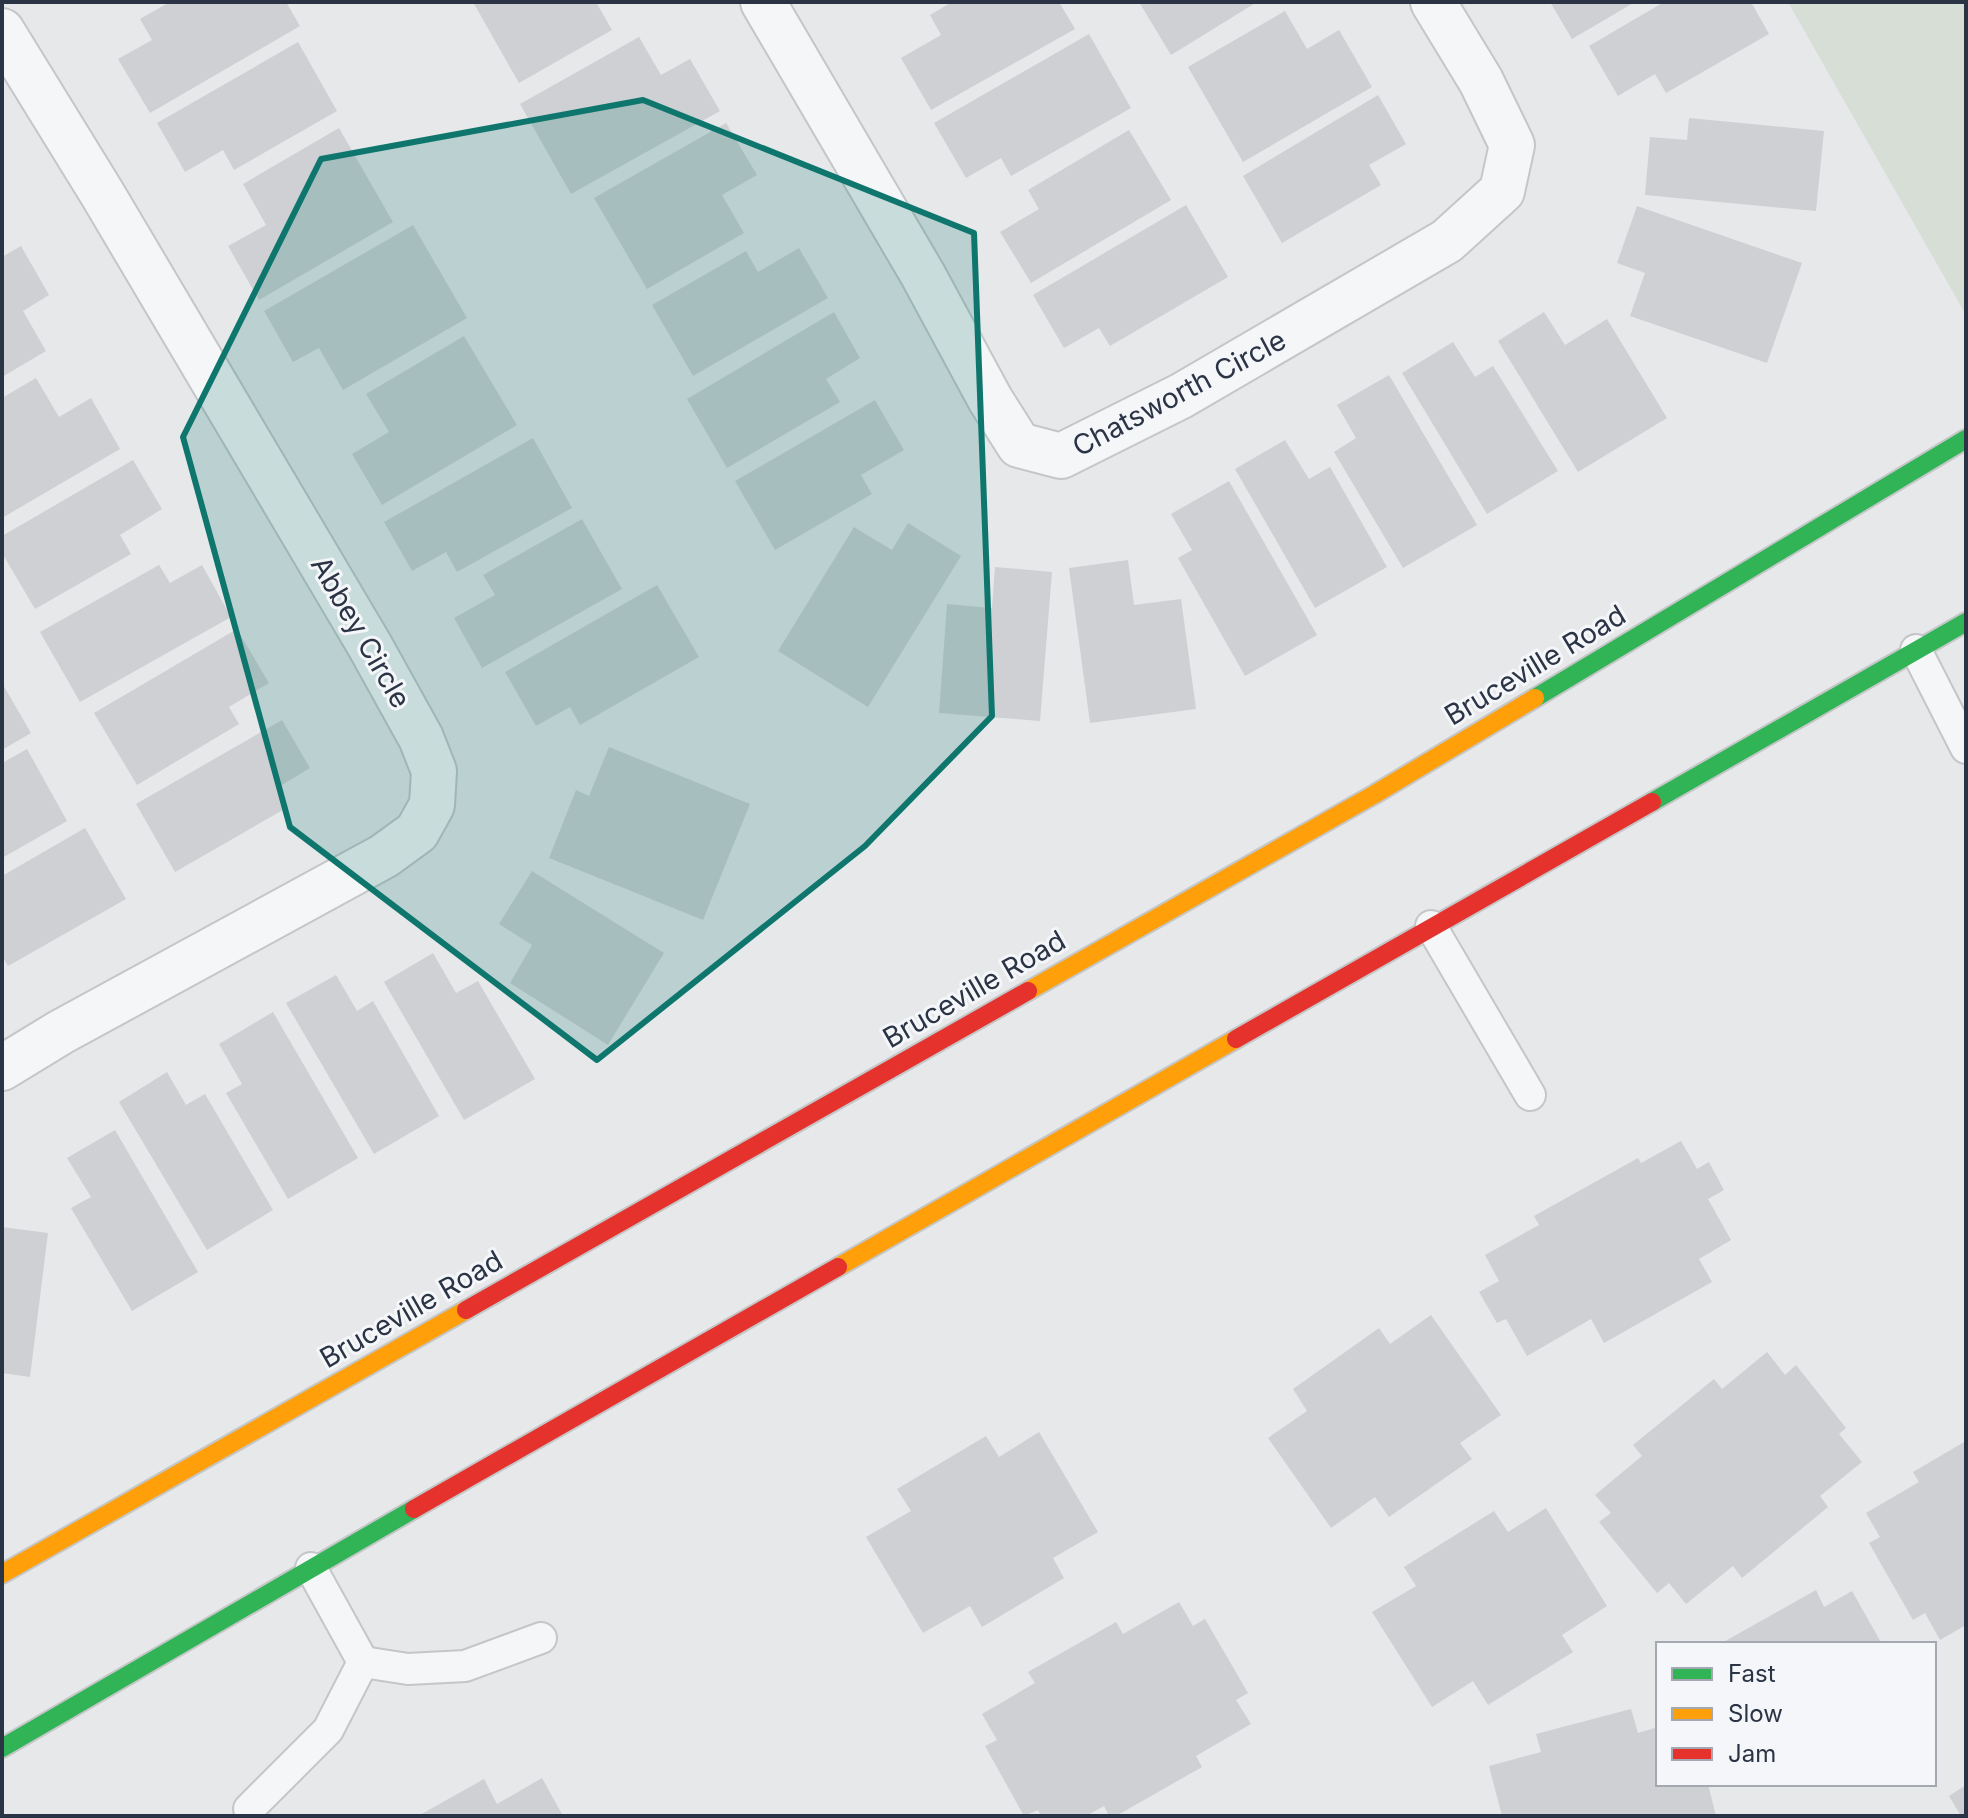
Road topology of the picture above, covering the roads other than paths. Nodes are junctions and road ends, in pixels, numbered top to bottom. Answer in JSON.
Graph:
{"nodes":[{"id":1,"x":763,"y":2,"type":"edge"},
{"id":2,"x":1433,"y":2,"type":"edge"},
{"id":3,"x":2,"y":31,"type":"edge"},
{"id":4,"x":1966,"y":439,"type":"edge"},
{"id":5,"x":1966,"y":622,"type":"edge"},
{"id":6,"x":1916,"y":650,"type":"junction"},
{"id":7,"x":1966,"y":748,"type":"edge"},
{"id":8,"x":1431,"y":926,"type":"junction"},
{"id":9,"x":2,"y":1068,"type":"edge"},
{"id":10,"x":1530,"y":1095,"type":"dead end"},
{"id":11,"x":311,"y":1568,"type":"junction"},
{"id":12,"x":2,"y":1574,"type":"edge"},
{"id":13,"x":541,"y":1638,"type":"dead end"},
{"id":14,"x":363,"y":1662,"type":"junction"},
{"id":15,"x":2,"y":1748,"type":"edge"},
{"id":16,"x":249,"y":1809,"type":"dead end"}],
"edges":[{"from":1,"to":2,"type":"street","name":"Chatsworth Circle"},
{"from":3,"to":9,"type":"street","name":"Abbey Circle"},
{"from":4,"to":12,"type":"main road","name":"Bruceville Road"},
{"from":5,"to":6,"type":"main road"},
{"from":6,"to":7,"type":"lane"},
{"from":6,"to":8,"type":"main road"},
{"from":8,"to":10,"type":"lane"},
{"from":8,"to":11,"type":"main road"},
{"from":11,"to":14,"type":"lane"},
{"from":11,"to":15,"type":"main road"},
{"from":13,"to":14,"type":"lane"},
{"from":14,"to":16,"type":"lane"}]}
